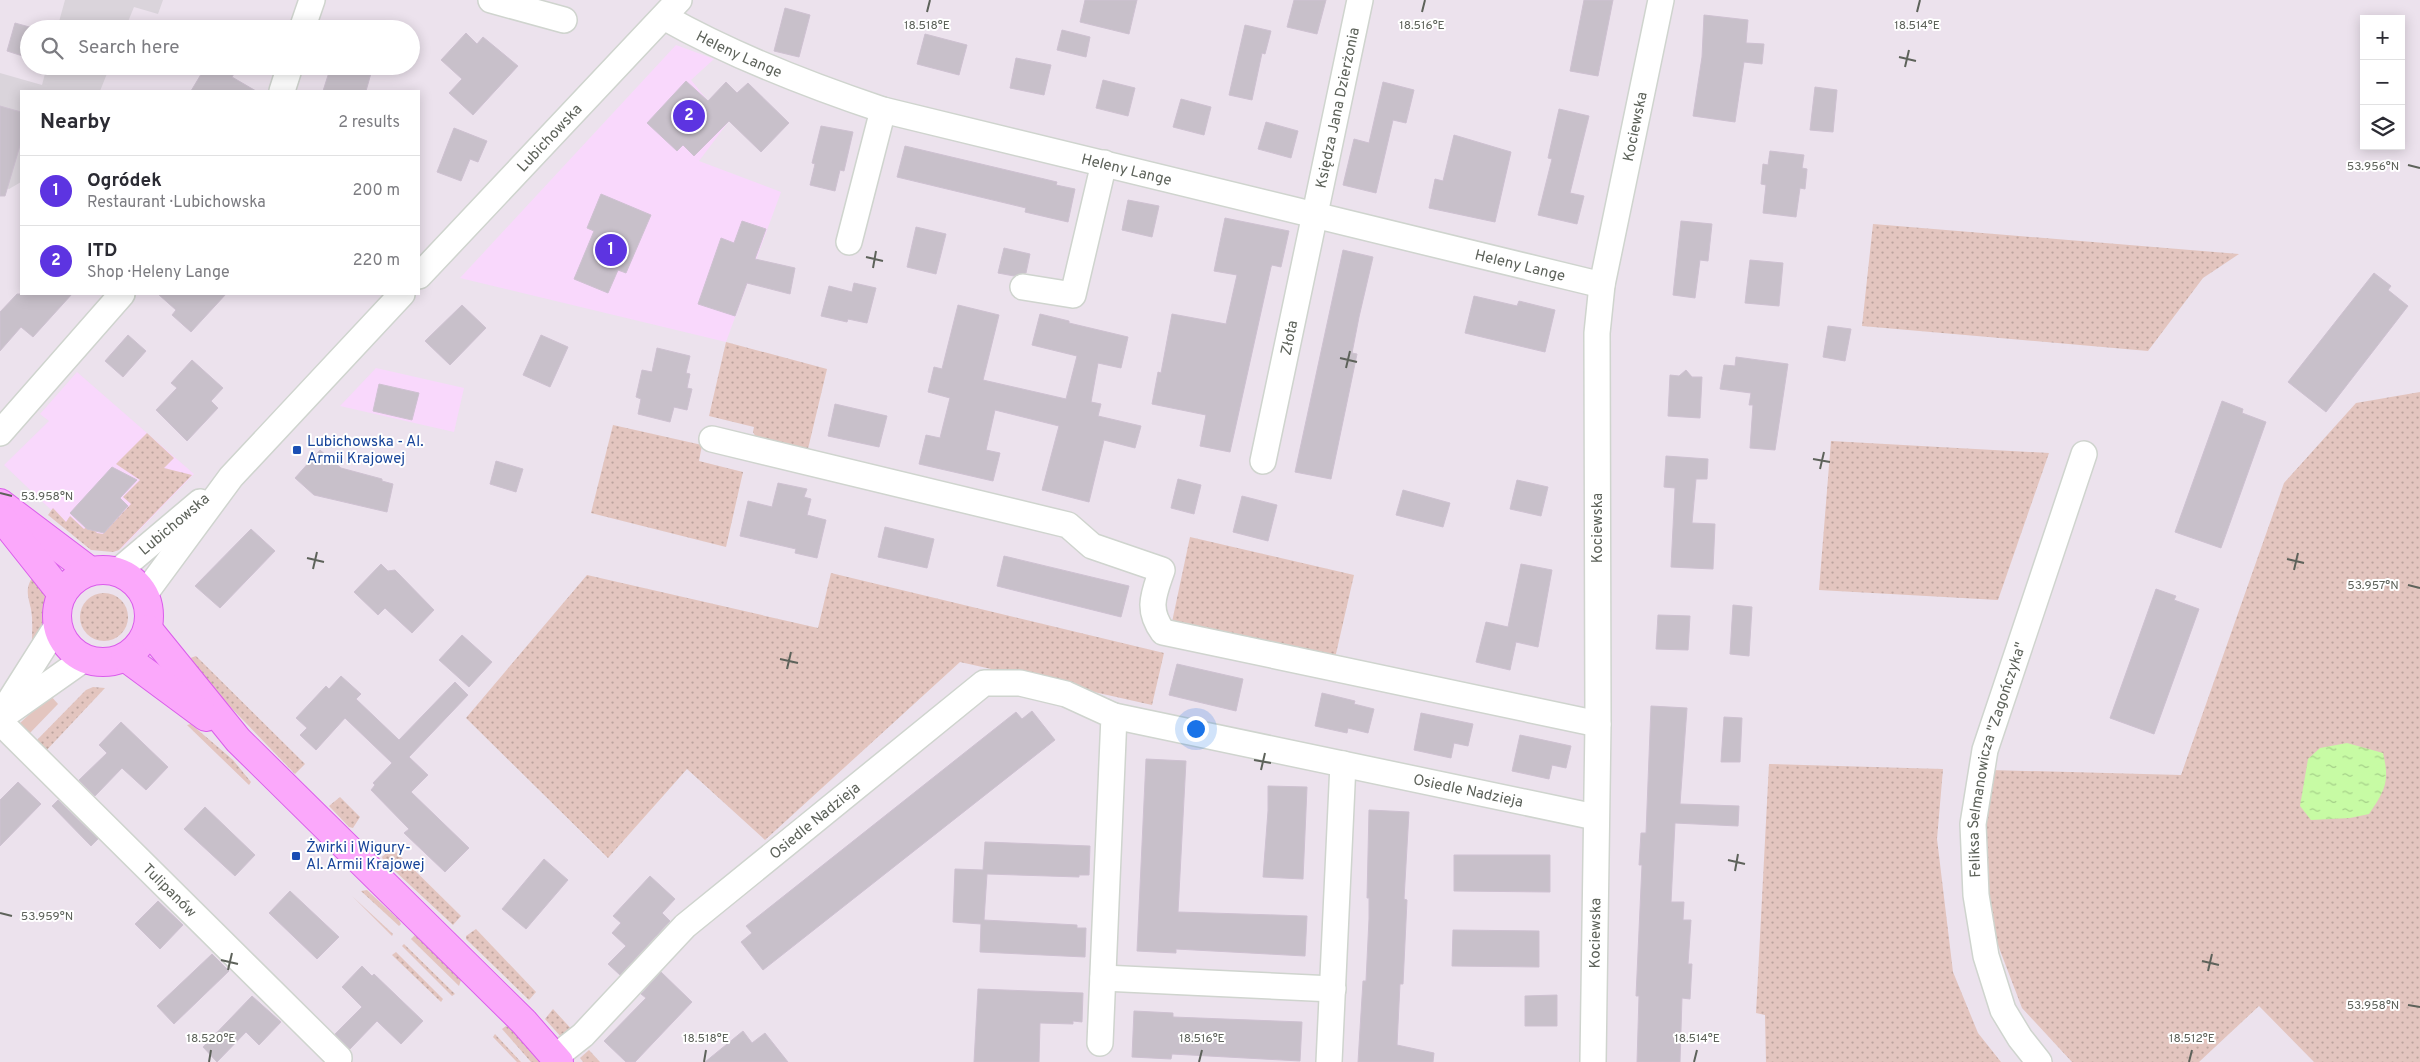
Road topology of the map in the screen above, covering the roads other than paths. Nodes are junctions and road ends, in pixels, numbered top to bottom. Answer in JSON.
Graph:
{"nodes":[{"id":1,"x":312,"y":0,"type":"edge"},
{"id":2,"x":491,"y":0,"type":"edge"},
{"id":3,"x":1360,"y":0,"type":"edge"},
{"id":4,"x":1661,"y":0,"type":"edge"},
{"id":5,"x":526,"y":4,"type":"edge"},
{"id":6,"x":672,"y":8,"type":"edge"},
{"id":7,"x":305,"y":20,"type":"edge"},
{"id":8,"x":564,"y":20,"type":"dead end"},
{"id":9,"x":287,"y":75,"type":"edge"},
{"id":10,"x":282,"y":90,"type":"edge"},
{"id":11,"x":883,"y":110,"type":"junction"},
{"id":12,"x":1104,"y":163,"type":"junction"},
{"id":13,"x":1315,"y":215,"type":"junction"},
{"id":14,"x":849,"y":242,"type":"dead end"},
{"id":15,"x":420,"y":275,"type":"edge"},
{"id":16,"x":1602,"y":285,"type":"junction"},
{"id":17,"x":1023,"y":287,"type":"dead end"},
{"id":18,"x":121,"y":295,"type":"edge"},
{"id":19,"x":401,"y":295,"type":"edge"},
{"id":20,"x":0,"y":433,"type":"edge"},
{"id":21,"x":712,"y":439,"type":"dead end"},
{"id":22,"x":2084,"y":454,"type":"dead end"},
{"id":23,"x":1263,"y":461,"type":"dead end"},
{"id":24,"x":231,"y":477,"type":"junction"},
{"id":25,"x":0,"y":502,"type":"edge"},
{"id":26,"x":0,"y":516,"type":"edge"},
{"id":27,"x":90,"y":572,"type":"junction"},
{"id":28,"x":117,"y":572,"type":"junction"},
{"id":29,"x":62,"y":594,"type":"junction"},
{"id":30,"x":144,"y":595,"type":"junction"},
{"id":31,"x":57,"y":626,"type":"junction"},
{"id":32,"x":148,"y":629,"type":"junction"},
{"id":33,"x":125,"y":657,"type":"junction"},
{"id":34,"x":84,"y":659,"type":"junction"},
{"id":35,"x":1114,"y":716,"type":"junction"},
{"id":36,"x":0,"y":717,"type":"edge"},
{"id":37,"x":0,"y":722,"type":"edge"},
{"id":38,"x":1598,"y":724,"type":"junction"},
{"id":39,"x":238,"y":740,"type":"junction"},
{"id":40,"x":1343,"y":764,"type":"junction"},
{"id":41,"x":1595,"y":817,"type":"junction"},
{"id":42,"x":1103,"y":978,"type":"junction"},
{"id":43,"x":1332,"y":989,"type":"junction"},
{"id":44,"x":1100,"y":1043,"type":"dead end"},
{"id":45,"x":339,"y":1058,"type":"dead end"},
{"id":46,"x":557,"y":1060,"type":"edge"},
{"id":47,"x":1329,"y":1062,"type":"edge"},
{"id":48,"x":1592,"y":1062,"type":"edge"},
{"id":49,"x":2039,"y":1062,"type":"edge"}],
"edges":[{"from":1,"to":7,"type":"street"},
{"from":2,"to":5,"type":"street"},
{"from":3,"to":13,"type":"street","name":"Księdza Jana Dzierżonia"},
{"from":4,"to":16,"type":"street","name":"Kociewska"},
{"from":5,"to":8,"type":"street"},
{"from":6,"to":11,"type":"street","name":"Heleny Lange"},
{"from":6,"to":15,"type":"street","name":"Lubichowska"},
{"from":9,"to":10,"type":"street"},
{"from":11,"to":12,"type":"street","name":"Heleny Lange"},
{"from":11,"to":14,"type":"street"},
{"from":12,"to":13,"type":"street","name":"Heleny Lange"},
{"from":12,"to":17,"type":"street"},
{"from":13,"to":16,"type":"street","name":"Heleny Lange"},
{"from":13,"to":23,"type":"street","name":"Złota"},
{"from":16,"to":38,"type":"street","name":"Kociewska"},
{"from":18,"to":20,"type":"street"},
{"from":19,"to":24,"type":"street","name":"Lubichowska"},
{"from":21,"to":38,"type":"street"},
{"from":22,"to":49,"type":"street","name":"Feliksa Selmanowicza \"Zagończyka\""},
{"from":24,"to":28,"type":"street","name":"Lubichowska"},
{"from":24,"to":30,"type":"street","name":"Lubichowska"},
{"from":25,"to":27,"type":"main road"},
{"from":26,"to":29,"type":"main road"},
{"from":27,"to":28,"type":"main road"},
{"from":27,"to":29,"type":"main road"},
{"from":28,"to":30,"type":"main road"},
{"from":29,"to":31,"type":"main road"},
{"from":30,"to":32,"type":"main road"},
{"from":31,"to":34,"type":"main road"},
{"from":31,"to":36,"type":"street"},
{"from":32,"to":33,"type":"main road"},
{"from":32,"to":39,"type":"main road"},
{"from":33,"to":34,"type":"main road"},
{"from":33,"to":39,"type":"main road"},
{"from":34,"to":36,"type":"street"},
{"from":35,"to":40,"type":"street","name":"Osiedle Nadzieja"},
{"from":35,"to":42,"type":"street"},
{"from":35,"to":46,"type":"street","name":"Osiedle Nadzieja"},
{"from":37,"to":45,"type":"street","name":"Tulipanów"},
{"from":38,"to":41,"type":"street","name":"Kociewska"},
{"from":39,"to":46,"type":"main road"},
{"from":40,"to":41,"type":"street","name":"Osiedle Nadzieja"},
{"from":40,"to":43,"type":"street"},
{"from":41,"to":48,"type":"street","name":"Kociewska"},
{"from":42,"to":43,"type":"street"},
{"from":42,"to":44,"type":"street"},
{"from":43,"to":47,"type":"street"}]}
